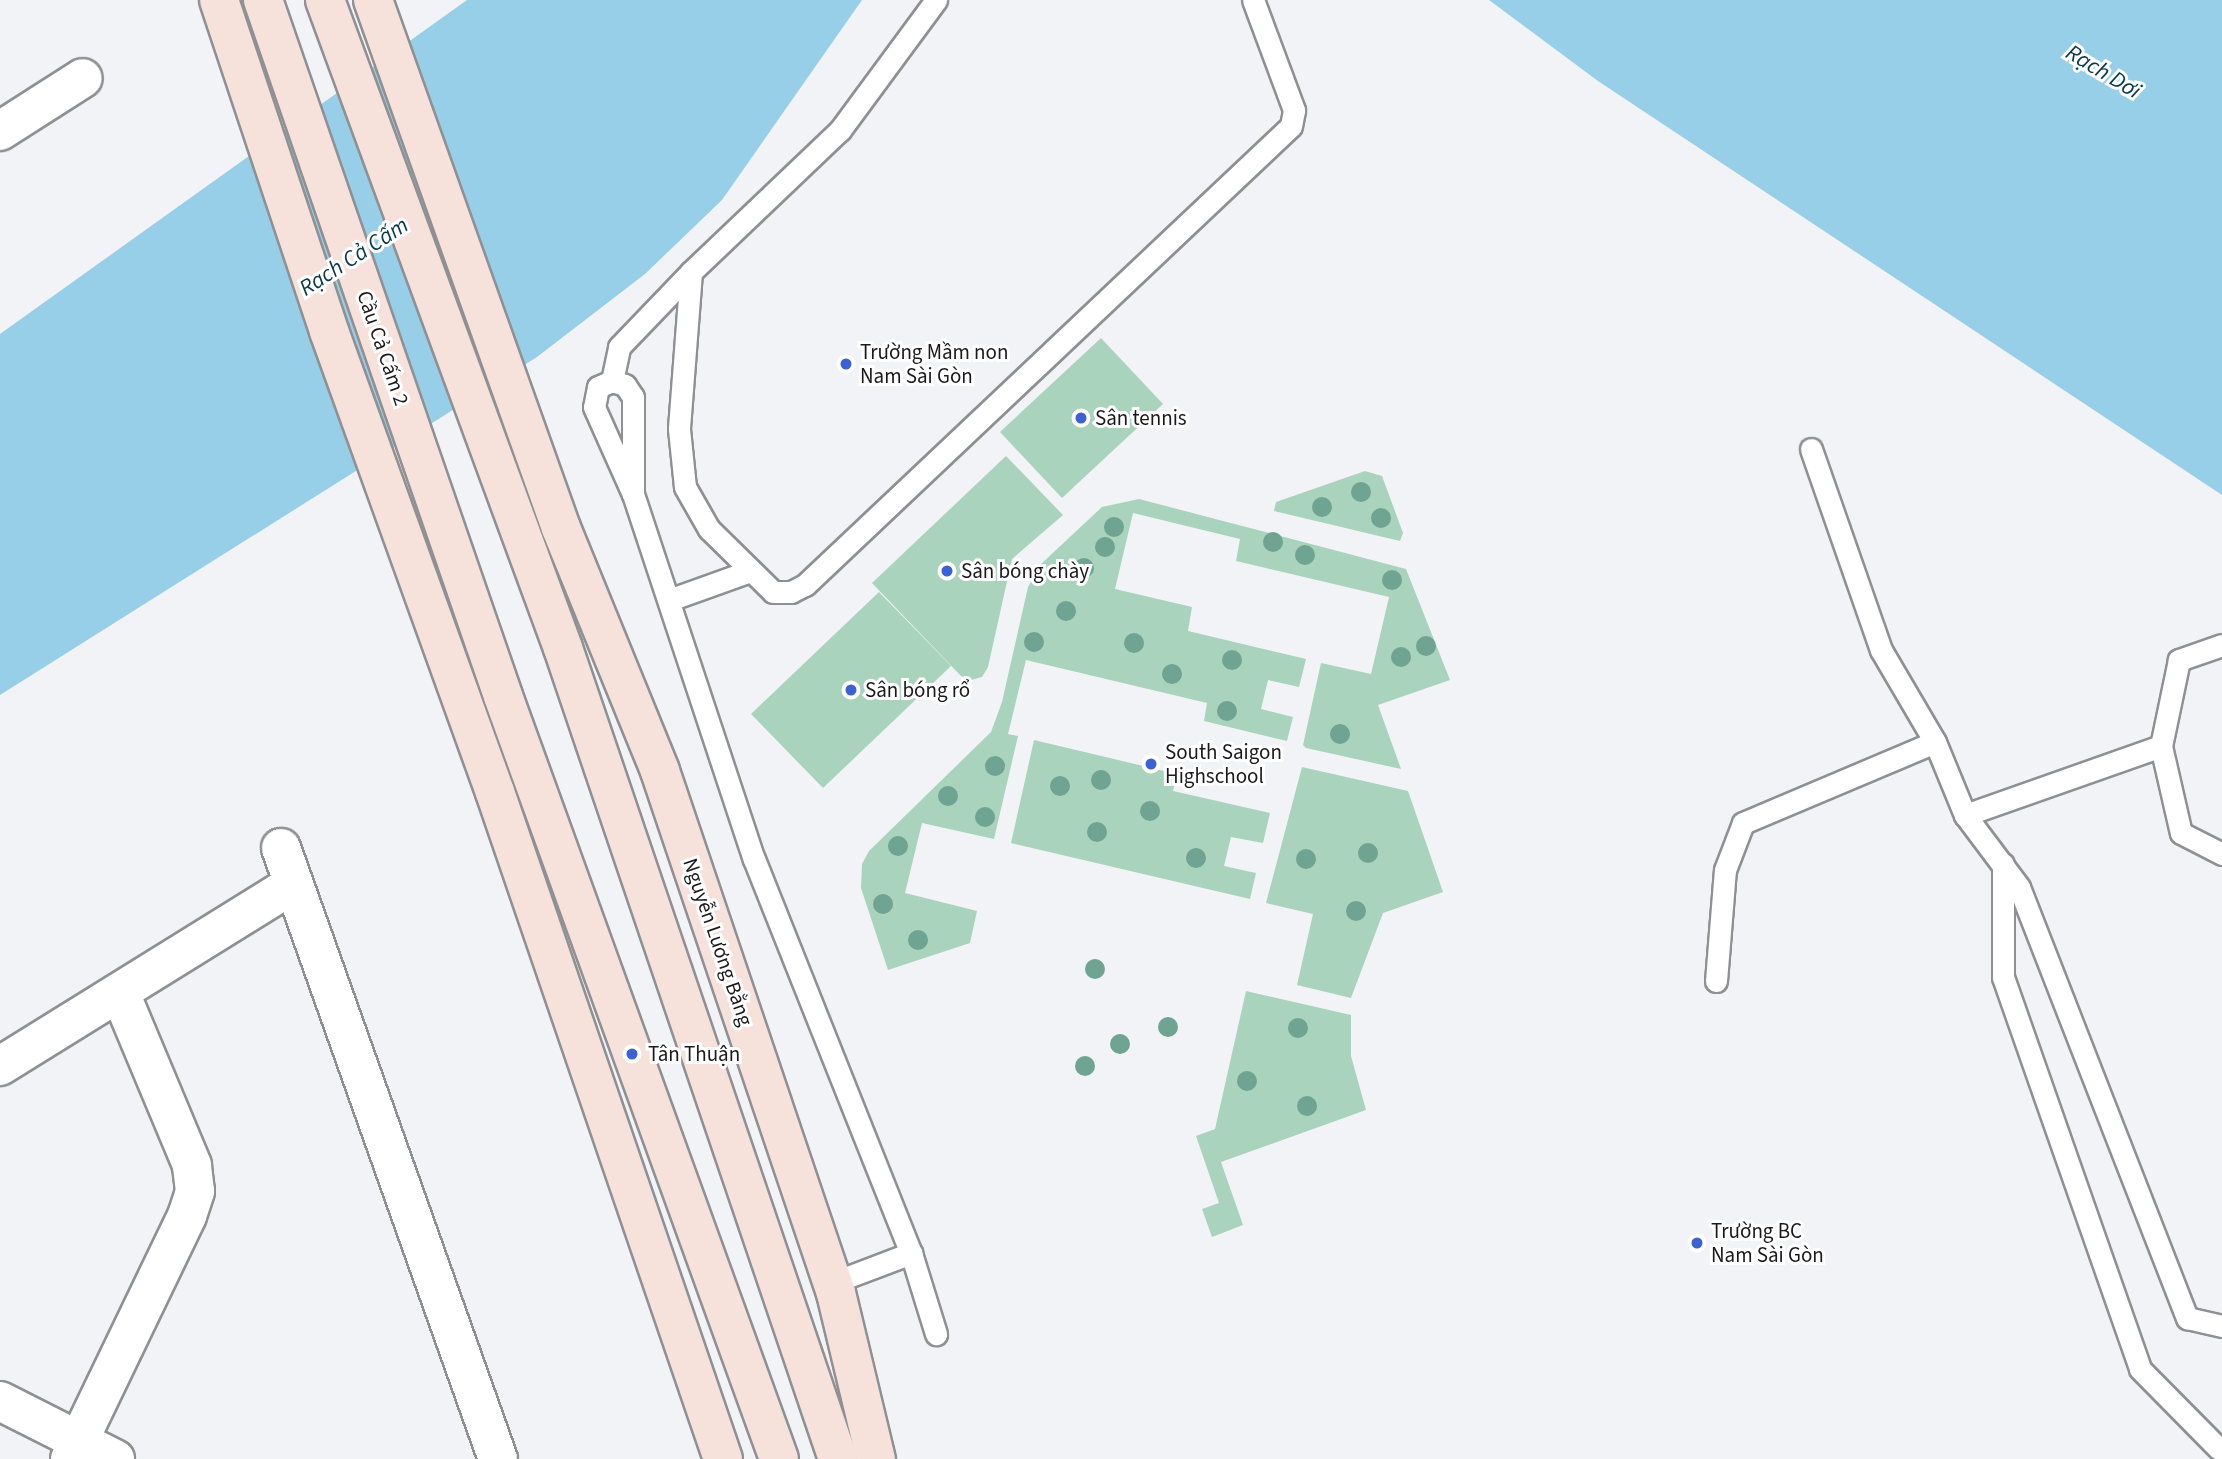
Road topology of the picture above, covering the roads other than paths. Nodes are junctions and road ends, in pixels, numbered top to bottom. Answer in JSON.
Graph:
{"nodes":[{"id":1,"x":219,"y":0,"type":"edge"},
{"id":2,"x":262,"y":0,"type":"edge"},
{"id":3,"x":325,"y":0,"type":"edge"},
{"id":4,"x":373,"y":0,"type":"edge"},
{"id":5,"x":936,"y":0,"type":"edge"},
{"id":6,"x":1253,"y":0,"type":"edge"},
{"id":7,"x":83,"y":78,"type":"dead end"},
{"id":8,"x":0,"y":131,"type":"edge"},
{"id":9,"x":691,"y":272,"type":"junction"},
{"id":10,"x":612,"y":381,"type":"junction"},
{"id":11,"x":1811,"y":449,"type":"dead end"},
{"id":12,"x":633,"y":494,"type":"junction"},
{"id":13,"x":750,"y":571,"type":"junction"},
{"id":14,"x":669,"y":600,"type":"junction"},
{"id":15,"x":2222,"y":645,"type":"edge"},
{"id":16,"x":1935,"y":742,"type":"junction"},
{"id":17,"x":2161,"y":746,"type":"junction"},
{"id":18,"x":1965,"y":815,"type":"junction"},
{"id":19,"x":281,"y":848,"type":"dead end"},
{"id":20,"x":2222,"y":854,"type":"edge"},
{"id":21,"x":2003,"y":864,"type":"junction"},
{"id":22,"x":293,"y":884,"type":"junction"},
{"id":23,"x":1716,"y":981,"type":"dead end"},
{"id":24,"x":120,"y":993,"type":"junction"},
{"id":25,"x":0,"y":1066,"type":"edge"},
{"id":26,"x":911,"y":1253,"type":"junction"},
{"id":27,"x":832,"y":1283,"type":"junction"},
{"id":28,"x":2222,"y":1326,"type":"edge"},
{"id":29,"x":936,"y":1334,"type":"dead end"},
{"id":30,"x":0,"y":1401,"type":"edge"},
{"id":31,"x":2221,"y":1449,"type":"edge"},
{"id":32,"x":74,"y":1450,"type":"edge"},
{"id":33,"x":115,"y":1459,"type":"edge"},
{"id":34,"x":498,"y":1459,"type":"edge"},
{"id":35,"x":723,"y":1459,"type":"edge"},
{"id":36,"x":779,"y":1459,"type":"edge"},
{"id":37,"x":838,"y":1459,"type":"edge"},
{"id":38,"x":876,"y":1459,"type":"edge"}],
"edges":[{"from":1,"to":35,"type":"main road"},
{"from":2,"to":36,"type":"main road","name":"Cầu Cả Cấm 2"},
{"from":3,"to":37,"type":"main road"},
{"from":4,"to":27,"type":"main road","name":"Nguyễn Lương Bằng"},
{"from":5,"to":9,"type":"lane"},
{"from":6,"to":13,"type":"lane"},
{"from":7,"to":8,"type":"street"},
{"from":9,"to":10,"type":"lane"},
{"from":9,"to":13,"type":"lane"},
{"from":10,"to":12,"type":"lane"},
{"from":10,"to":12,"type":"lane"},
{"from":11,"to":16,"type":"lane"},
{"from":12,"to":14,"type":"lane"},
{"from":13,"to":14,"type":"lane"},
{"from":14,"to":26,"type":"lane"},
{"from":15,"to":17,"type":"lane"},
{"from":16,"to":18,"type":"lane"},
{"from":16,"to":23,"type":"lane"},
{"from":17,"to":18,"type":"lane"},
{"from":17,"to":20,"type":"lane"},
{"from":18,"to":21,"type":"lane"},
{"from":19,"to":22,"type":"street"},
{"from":21,"to":28,"type":"lane"},
{"from":21,"to":31,"type":"lane"},
{"from":22,"to":24,"type":"street"},
{"from":22,"to":34,"type":"street"},
{"from":24,"to":25,"type":"street"},
{"from":24,"to":32,"type":"street"},
{"from":26,"to":27,"type":"lane"},
{"from":26,"to":29,"type":"lane"},
{"from":27,"to":38,"type":"main road","name":"Nguyễn Lương Bằng"},
{"from":30,"to":32,"type":"street"},
{"from":32,"to":33,"type":"street"}]}
